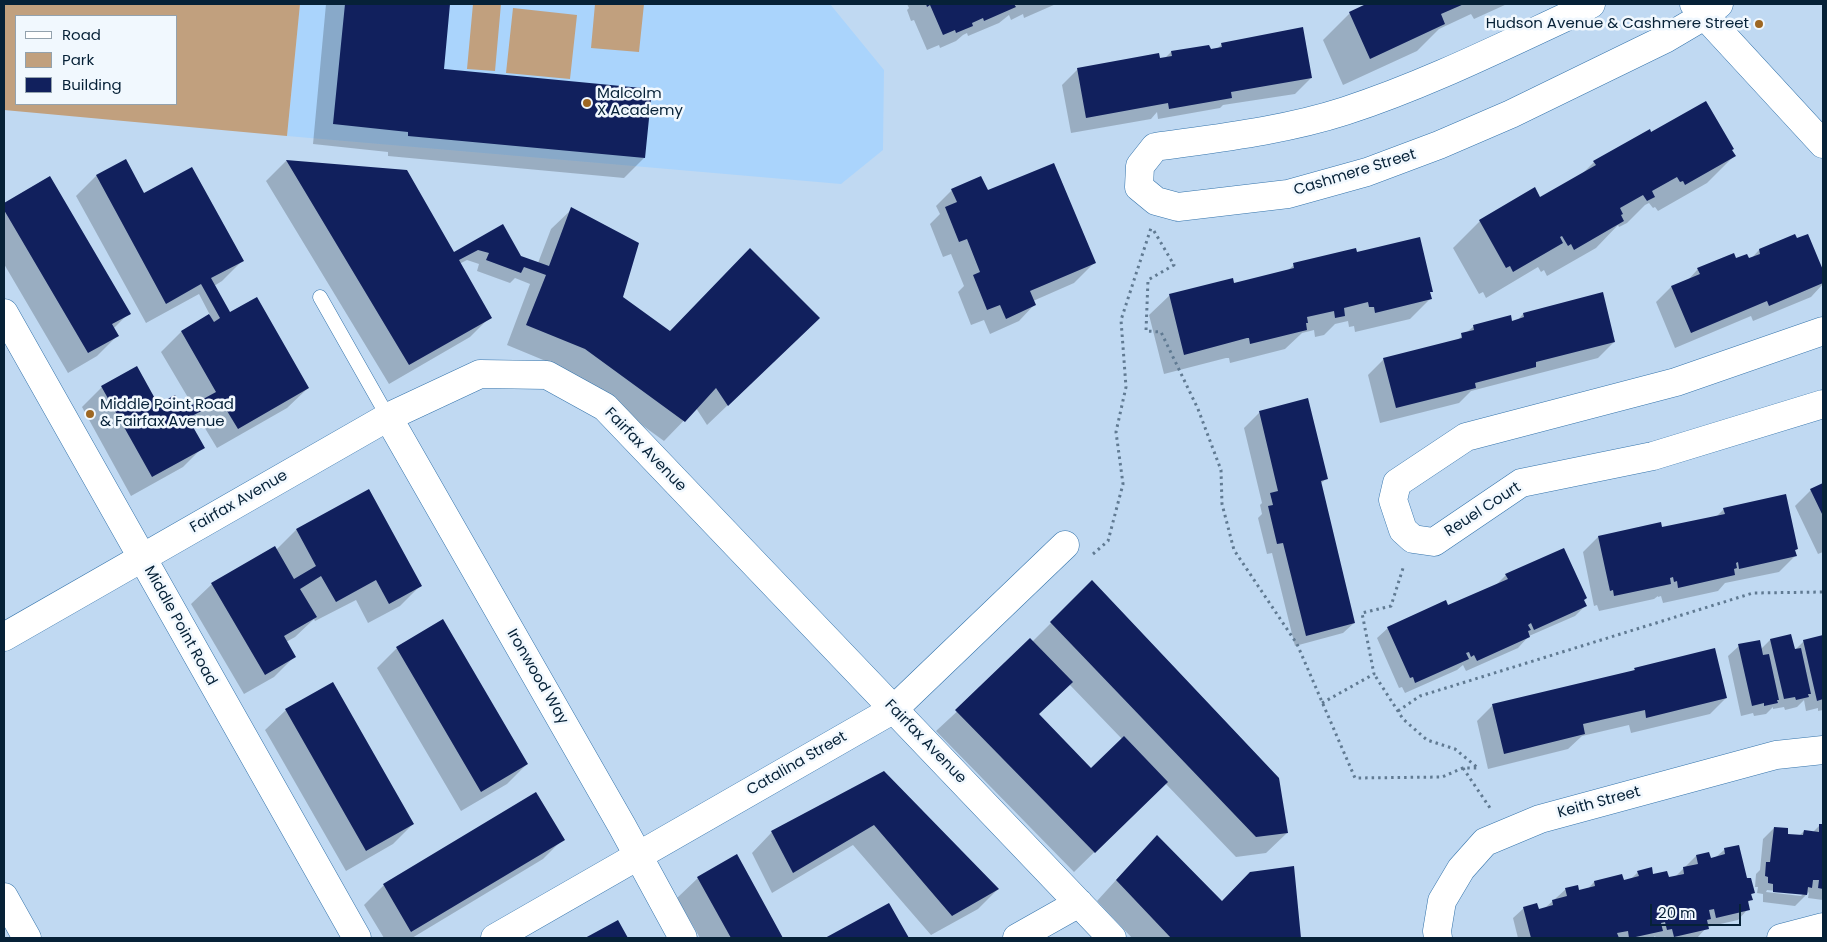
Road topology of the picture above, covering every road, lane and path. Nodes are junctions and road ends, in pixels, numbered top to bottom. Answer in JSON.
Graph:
{"nodes":[{"id":1,"x":1591,"y":4,"type":"edge"},
{"id":2,"x":1706,"y":8,"type":"edge"},
{"id":3,"x":1823,"y":144,"type":"edge"},
{"id":4,"x":320,"y":297,"type":"dead end"},
{"id":5,"x":4,"y":313,"type":"edge"},
{"id":6,"x":1823,"y":332,"type":"edge"},
{"id":7,"x":1823,"y":404,"type":"edge"},
{"id":8,"x":388,"y":417,"type":"junction"},
{"id":9,"x":1413,"y":539,"type":"junction"},
{"id":10,"x":1065,"y":545,"type":"joint"},
{"id":11,"x":142,"y":559,"type":"junction"},
{"id":12,"x":1823,"y":592,"type":"edge"},
{"id":13,"x":4,"y":637,"type":"edge"},
{"id":14,"x":1374,"y":674,"type":"junction"},
{"id":15,"x":1322,"y":703,"type":"junction"},
{"id":16,"x":894,"y":709,"type":"junction"},
{"id":17,"x":1398,"y":711,"type":"junction"},
{"id":18,"x":1823,"y":750,"type":"edge"},
{"id":19,"x":1463,"y":768,"type":"junction"},
{"id":20,"x":1507,"y":833,"type":"junction"},
{"id":21,"x":638,"y":857,"type":"junction"},
{"id":22,"x":4,"y":897,"type":"edge"},
{"id":23,"x":1079,"y":903,"type":"junction"},
{"id":24,"x":1823,"y":927,"type":"edge"},
{"id":25,"x":27,"y":938,"type":"edge"},
{"id":26,"x":357,"y":938,"type":"edge"},
{"id":27,"x":495,"y":938,"type":"edge"},
{"id":28,"x":683,"y":938,"type":"edge"},
{"id":29,"x":1017,"y":938,"type":"edge"},
{"id":30,"x":1112,"y":938,"type":"edge"},
{"id":31,"x":1438,"y":938,"type":"edge"},
{"id":32,"x":1781,"y":938,"type":"edge"}],
"edges":[{"from":1,"to":2,"type":"street","name":"Cashmere Street"},
{"from":2,"to":3,"type":"street"},
{"from":4,"to":8,"type":"lane"},
{"from":5,"to":11,"type":"street","name":"Middle Point Road"},
{"from":6,"to":9,"type":"street"},
{"from":7,"to":9,"type":"street","name":"Reuel Court"},
{"from":8,"to":11,"type":"street","name":"Fairfax Avenue"},
{"from":8,"to":16,"type":"street","name":"Fairfax Avenue"},
{"from":8,"to":21,"type":"street","name":"Ironwood Way"},
{"from":9,"to":14,"type":"path"},
{"from":10,"to":15,"type":"path"},
{"from":10,"to":16,"type":"street","name":"Catalina Street"},
{"from":11,"to":13,"type":"street","name":"Fairfax Avenue"},
{"from":11,"to":26,"type":"street","name":"Middle Point Road"},
{"from":12,"to":17,"type":"path"},
{"from":14,"to":15,"type":"path"},
{"from":14,"to":17,"type":"path"},
{"from":15,"to":19,"type":"path"},
{"from":16,"to":21,"type":"street","name":"Catalina Street"},
{"from":16,"to":23,"type":"street","name":"Fairfax Avenue"},
{"from":17,"to":19,"type":"path"},
{"from":18,"to":20,"type":"street","name":"Keith Street"},
{"from":19,"to":20,"type":"path"},
{"from":20,"to":31,"type":"street","name":"Keith Street"},
{"from":21,"to":27,"type":"street","name":"Catalina Street"},
{"from":21,"to":28,"type":"street","name":"Ironwood Way"},
{"from":22,"to":25,"type":"street"},
{"from":23,"to":29,"type":"street"},
{"from":23,"to":30,"type":"street","name":"Fairfax Avenue"},
{"from":24,"to":32,"type":"street"}]}
